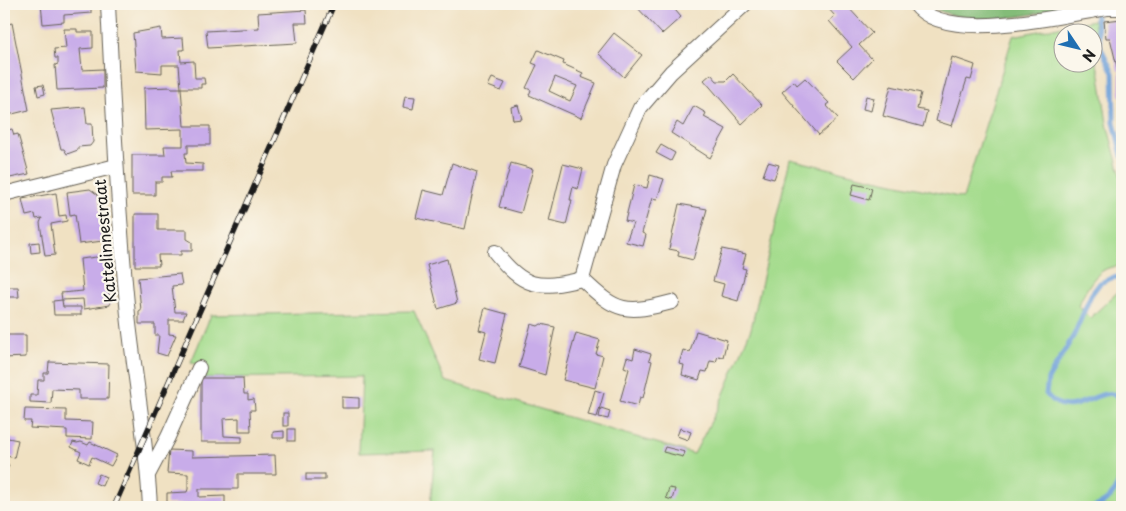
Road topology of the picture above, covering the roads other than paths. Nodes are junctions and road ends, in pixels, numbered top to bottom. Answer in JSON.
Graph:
{"nodes":[{"id":1,"x":108,"y":4,"type":"edge"},
{"id":2,"x":746,"y":4,"type":"edge"},
{"id":3,"x":915,"y":4,"type":"edge"},
{"id":4,"x":1122,"y":8,"type":"edge"},
{"id":5,"x":116,"y":166,"type":"junction"},
{"id":6,"x":4,"y":194,"type":"edge"},
{"id":7,"x":495,"y":252,"type":"dead end"},
{"id":8,"x":582,"y":280,"type":"junction"},
{"id":9,"x":672,"y":302,"type":"dead end"},
{"id":10,"x":199,"y":368,"type":"dead end"},
{"id":11,"x":149,"y":473,"type":"junction"},
{"id":12,"x":150,"y":507,"type":"edge"}],
"edges":[{"from":1,"to":5,"type":"street","name":"Kattelinnestraat"},
{"from":2,"to":8,"type":"street"},
{"from":3,"to":4,"type":"street"},
{"from":5,"to":6,"type":"street"},
{"from":5,"to":11,"type":"street","name":"Kattelinnestraat"},
{"from":7,"to":8,"type":"street"},
{"from":8,"to":9,"type":"street"},
{"from":10,"to":11,"type":"street","name":"Kattelinnestraat"},
{"from":11,"to":12,"type":"street","name":"Kattelinnestraat"}]}
